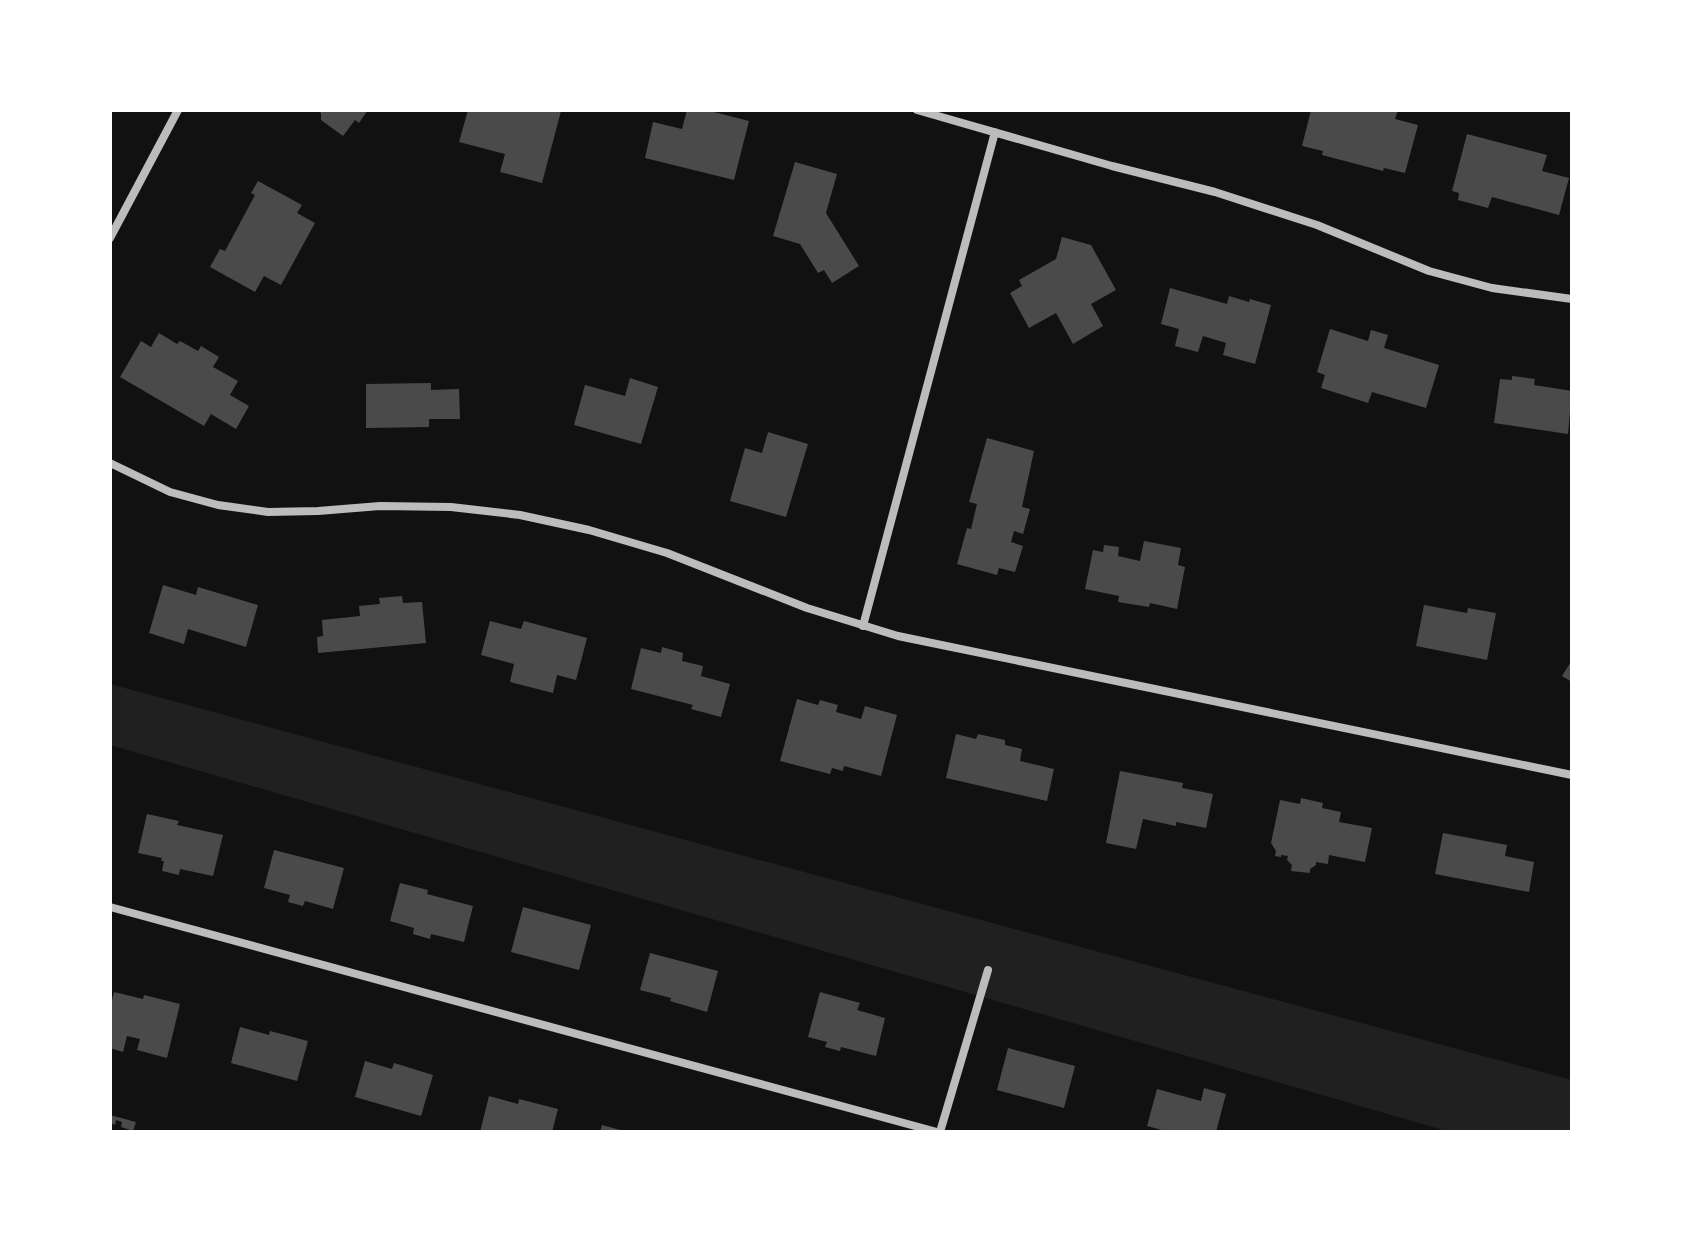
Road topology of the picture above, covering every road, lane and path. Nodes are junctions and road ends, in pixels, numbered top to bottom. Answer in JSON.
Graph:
{"nodes":[{"id":1,"x":178,"y":110,"type":"edge"},
{"id":2,"x":917,"y":110,"type":"edge"},
{"id":3,"x":995,"y":132,"type":"junction"},
{"id":4,"x":110,"y":238,"type":"edge"},
{"id":5,"x":1572,"y":299,"type":"edge"},
{"id":6,"x":110,"y":463,"type":"edge"},
{"id":7,"x":863,"y":626,"type":"junction"},
{"id":8,"x":1572,"y":775,"type":"edge"},
{"id":9,"x":110,"y":907,"type":"edge"},
{"id":10,"x":988,"y":970,"type":"dead end"},
{"id":11,"x":938,"y":1132,"type":"edge"}],
"edges":[{"from":1,"to":4,"type":"street"},
{"from":2,"to":3,"type":"street"},
{"from":3,"to":5,"type":"street"},
{"from":3,"to":7,"type":"street"},
{"from":6,"to":7,"type":"street"},
{"from":7,"to":8,"type":"street"},
{"from":9,"to":11,"type":"street"},
{"from":10,"to":11,"type":"street"}]}
